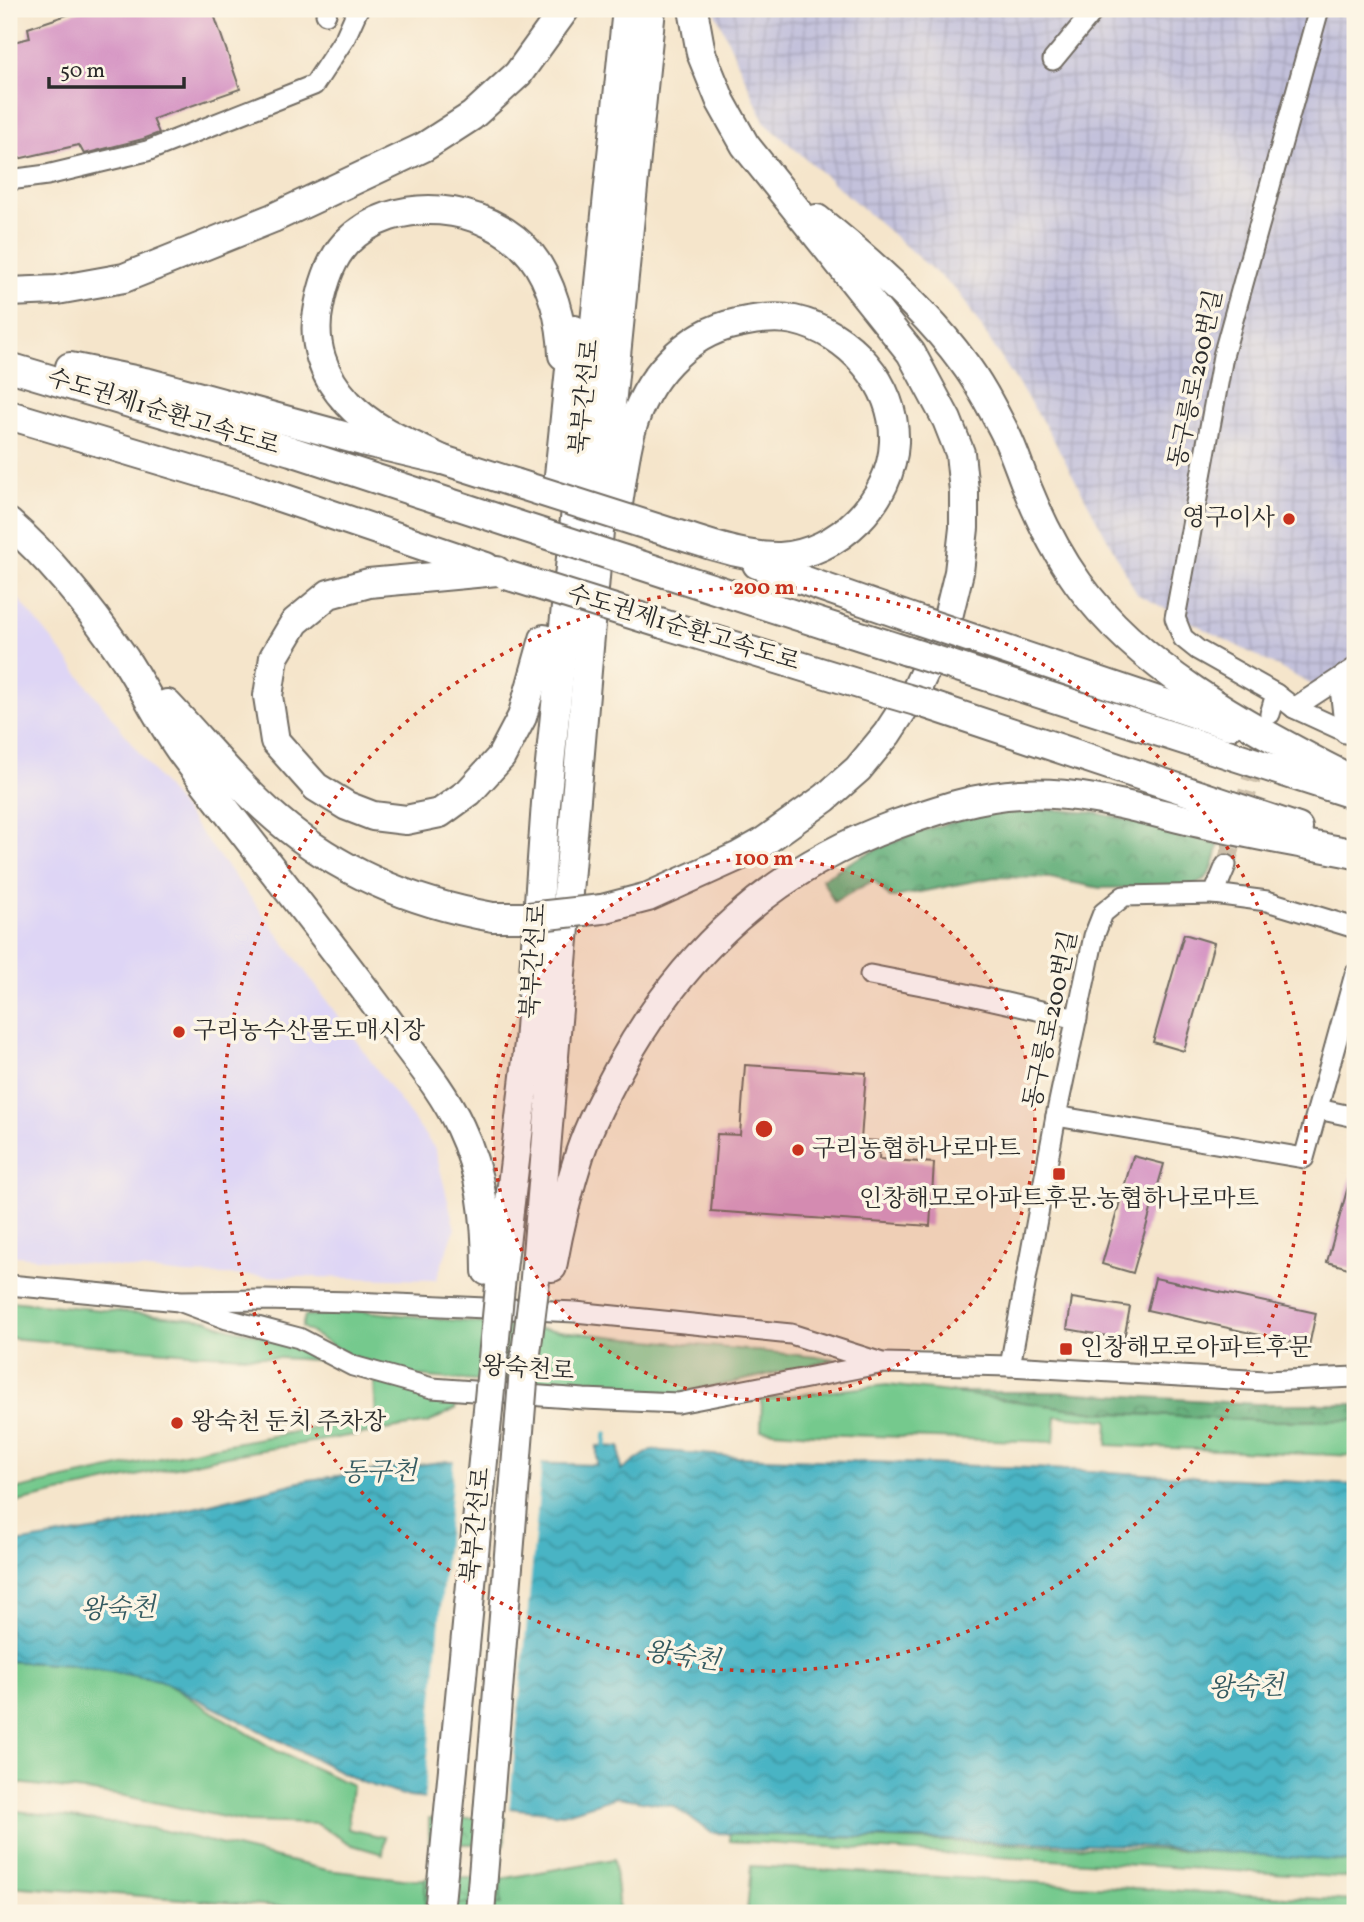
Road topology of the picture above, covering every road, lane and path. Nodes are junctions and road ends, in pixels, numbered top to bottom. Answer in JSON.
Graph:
{"nodes":[{"id":1,"x":358,"y":9,"type":"edge"},
{"id":2,"x":627,"y":9,"type":"edge"},
{"id":3,"x":650,"y":9,"type":"edge"},
{"id":4,"x":692,"y":9,"type":"edge"},
{"id":5,"x":1095,"y":9,"type":"edge"},
{"id":6,"x":1319,"y":9,"type":"edge"},
{"id":7,"x":564,"y":11,"type":"edge"},
{"id":8,"x":1053,"y":60,"type":"dead end"},
{"id":9,"x":621,"y":65,"type":"junction"},
{"id":10,"x":9,"y":180,"type":"edge"},
{"id":11,"x":785,"y":193,"type":"junction"},
{"id":12,"x":9,"y":292,"type":"edge"},
{"id":13,"x":9,"y":356,"type":"edge"},
{"id":14,"x":9,"y":367,"type":"edge"},
{"id":15,"x":565,"y":400,"type":"junction"},
{"id":16,"x":9,"y":415,"type":"edge"},
{"id":17,"x":443,"y":460,"type":"junction"},
{"id":18,"x":9,"y":523,"type":"edge"},
{"id":19,"x":672,"y":533,"type":"junction"},
{"id":20,"x":502,"y":573,"type":"junction"},
{"id":21,"x":544,"y":639,"type":"junction"},
{"id":22,"x":124,"y":659,"type":"junction"},
{"id":23,"x":1347,"y":673,"type":"edge"},
{"id":24,"x":586,"y":683,"type":"junction"},
{"id":25,"x":1276,"y":694,"type":"junction"},
{"id":26,"x":1294,"y":708,"type":"junction"},
{"id":27,"x":1270,"y":714,"type":"tunnel mouth"},
{"id":28,"x":1350,"y":734,"type":"edge"},
{"id":29,"x":1288,"y":746,"type":"junction"},
{"id":30,"x":1355,"y":782,"type":"edge"},
{"id":31,"x":1355,"y":795,"type":"edge"},
{"id":32,"x":546,"y":803,"type":"junction"},
{"id":33,"x":1355,"y":847,"type":"edge"},
{"id":34,"x":1355,"y":854,"type":"edge"},
{"id":35,"x":1226,"y":865,"type":"tunnel mouth"},
{"id":36,"x":1214,"y":894,"type":"junction"},
{"id":37,"x":1355,"y":928,"type":"edge"},
{"id":38,"x":1355,"y":974,"type":"edge"},
{"id":39,"x":870,"y":975,"type":"dead end"},
{"id":40,"x":1077,"y":1019,"type":"junction"},
{"id":41,"x":1318,"y":1109,"type":"junction"},
{"id":42,"x":1056,"y":1116,"type":"junction"},
{"id":43,"x":1355,"y":1117,"type":"edge"},
{"id":44,"x":9,"y":1285,"type":"edge"},
{"id":45,"x":493,"y":1286,"type":"junction"},
{"id":46,"x":541,"y":1290,"type":"junction"},
{"id":47,"x":179,"y":1301,"type":"junction"},
{"id":48,"x":884,"y":1363,"type":"junction"},
{"id":49,"x":1010,"y":1366,"type":"junction"},
{"id":50,"x":1355,"y":1377,"type":"edge"},
{"id":51,"x":439,"y":1913,"type":"edge"},
{"id":52,"x":480,"y":1913,"type":"edge"}],
"edges":[{"from":1,"to":10,"type":"street"},
{"from":2,"to":9,"type":"highway","name":"북부간선로"},
{"from":3,"to":24,"type":"highway","name":"북부간선로"},
{"from":4,"to":11,"type":"highway"},
{"from":5,"to":8,"type":"street"},
{"from":6,"to":25,"type":"street","name":"동구릉로200번길"},
{"from":7,"to":12,"type":"highway"},
{"from":9,"to":15,"type":"highway"},
{"from":9,"to":32,"type":"highway","name":"북부간선로"},
{"from":11,"to":22,"type":"highway","bridge":true},
{"from":11,"to":29,"type":"highway"},
{"from":13,"to":17,"type":"highway"},
{"from":14,"to":31,"type":"highway","name":"수도권제1순환고속도로","bridge":true},
{"from":15,"to":17,"type":"highway"},
{"from":15,"to":21,"type":"highway"},
{"from":16,"to":20,"type":"highway","name":"수도권제1순환고속도로"},
{"from":17,"to":19,"type":"highway","bridge":true},
{"from":18,"to":22,"type":"highway"},
{"from":19,"to":24,"type":"highway"},
{"from":19,"to":29,"type":"highway","bridge":true},
{"from":20,"to":21,"type":"highway"},
{"from":20,"to":33,"type":"highway","name":"수도권제1순환고속도로","bridge":true},
{"from":21,"to":32,"type":"highway"},
{"from":22,"to":45,"type":"highway"},
{"from":23,"to":26,"type":"street"},
{"from":23,"to":28,"type":"street"},
{"from":24,"to":46,"type":"highway","name":"북부간선로"},
{"from":25,"to":26,"type":"street","name":"동구릉로200번길"},
{"from":25,"to":27,"type":"street"},
{"from":26,"to":28,"type":"street","name":"동구릉로200번길"},
{"from":29,"to":30,"type":"highway"},
{"from":32,"to":45,"type":"highway","name":"북부간선로"},
{"from":34,"to":46,"type":"highway"},
{"from":35,"to":36,"type":"street"},
{"from":36,"to":37,"type":"street","name":"동구릉로200번길"},
{"from":36,"to":40,"type":"street","name":"동구릉로200번길"},
{"from":38,"to":41,"type":"street"},
{"from":39,"to":40,"type":"street"},
{"from":40,"to":42,"type":"street","name":"동구릉로200번길"},
{"from":41,"to":42,"type":"street"},
{"from":41,"to":43,"type":"street"},
{"from":42,"to":49,"type":"street","name":"동구릉로200번길"},
{"from":44,"to":47,"type":"street","name":"왕숙천로"},
{"from":45,"to":51,"type":"highway","name":"북부간선로","bridge":true},
{"from":46,"to":52,"type":"highway","name":"북부간선로","bridge":true},
{"from":47,"to":48,"type":"street","name":"왕숙천로"},
{"from":47,"to":48,"type":"street","name":"왕숙천로"},
{"from":48,"to":49,"type":"street","name":"왕숙천로"},
{"from":49,"to":50,"type":"street","name":"왕숙천로"}]}
